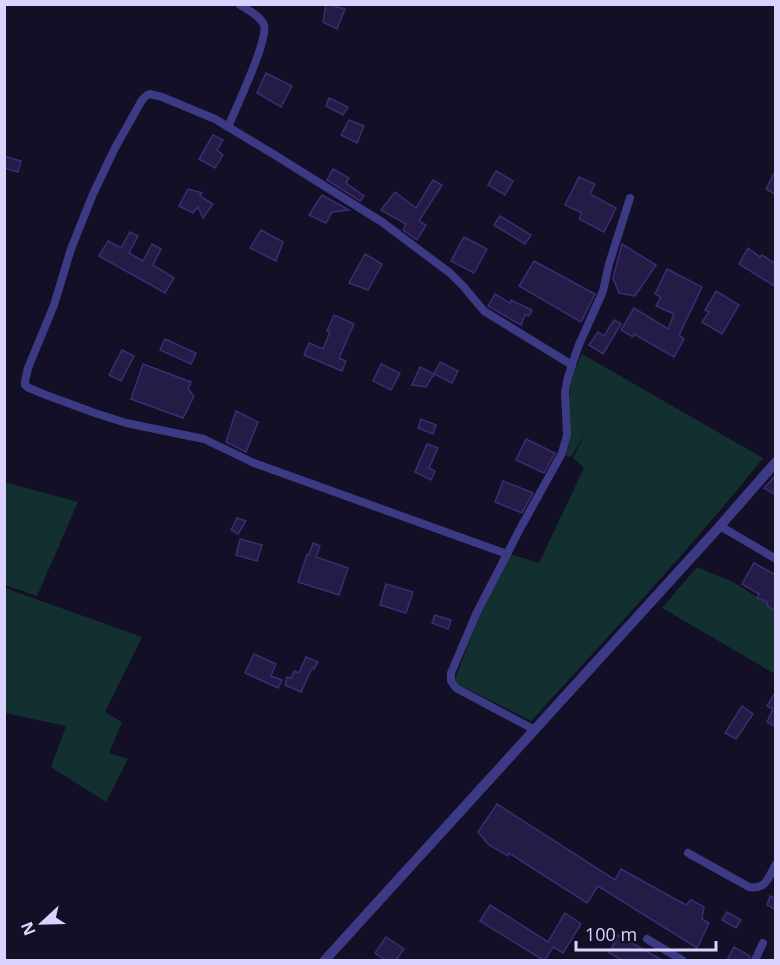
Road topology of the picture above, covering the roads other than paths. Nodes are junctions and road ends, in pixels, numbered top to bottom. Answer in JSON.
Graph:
{"nodes":[{"id":1,"x":238,"y":4,"type":"edge"},
{"id":2,"x":228,"y":127,"type":"junction"},
{"id":3,"x":630,"y":198,"type":"dead end"},
{"id":4,"x":572,"y":365,"type":"junction"},
{"id":5,"x":776,"y":462,"type":"edge"},
{"id":6,"x":720,"y":526,"type":"junction"},
{"id":7,"x":507,"y":554,"type":"junction"},
{"id":8,"x":776,"y":559,"type":"edge"},
{"id":9,"x":535,"y":730,"type":"junction"},
{"id":10,"x":688,"y":853,"type":"dead end"},
{"id":11,"x":776,"y":864,"type":"edge"},
{"id":12,"x":647,"y":939,"type":"dead end"},
{"id":13,"x":763,"y":943,"type":"dead end"},
{"id":14,"x":325,"y":960,"type":"edge"},
{"id":15,"x":682,"y":960,"type":"edge"},
{"id":16,"x":755,"y":960,"type":"edge"}],
"edges":[{"from":1,"to":2,"type":"street"},
{"from":2,"to":4,"type":"street"},
{"from":2,"to":7,"type":"street"},
{"from":3,"to":4,"type":"street"},
{"from":4,"to":7,"type":"street"},
{"from":5,"to":6,"type":"street"},
{"from":6,"to":8,"type":"street"},
{"from":6,"to":9,"type":"street"},
{"from":7,"to":9,"type":"street"},
{"from":9,"to":14,"type":"street"},
{"from":10,"to":11,"type":"street"},
{"from":12,"to":15,"type":"street"},
{"from":13,"to":16,"type":"street"}]}
